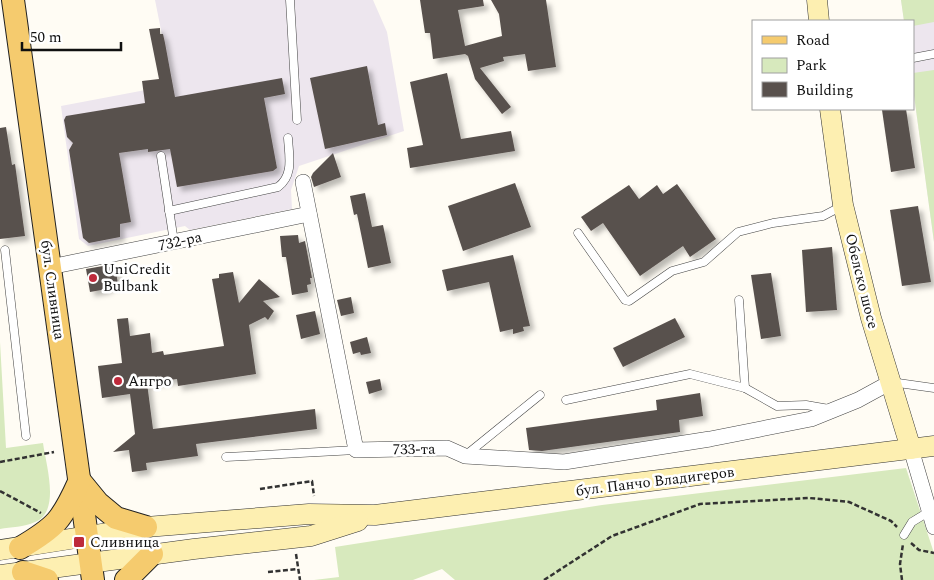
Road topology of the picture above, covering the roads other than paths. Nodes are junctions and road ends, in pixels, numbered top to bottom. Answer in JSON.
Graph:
{"nodes":[{"id":1,"x":14,"y":0,"type":"edge"},
{"id":2,"x":290,"y":0,"type":"edge"},
{"id":3,"x":817,"y":0,"type":"edge"},
{"id":4,"x":819,"y":20,"type":"edge"},
{"id":5,"x":934,"y":54,"type":"edge"},
{"id":6,"x":914,"y":58,"type":"edge"},
{"id":7,"x":830,"y":110,"type":"edge"},
{"id":8,"x":297,"y":120,"type":"dead end"},
{"id":9,"x":288,"y":138,"type":"dead end"},
{"id":10,"x":161,"y":156,"type":"dead end"},
{"id":11,"x":304,"y":182,"type":"dead end"},
{"id":12,"x":844,"y":205,"type":"junction"},
{"id":13,"x":169,"y":211,"type":"junction"},
{"id":14,"x":309,"y":214,"type":"junction"},
{"id":15,"x":578,"y":233,"type":"dead end"},
{"id":16,"x":174,"y":242,"type":"junction"},
{"id":17,"x":5,"y":250,"type":"dead end"},
{"id":18,"x":50,"y":267,"type":"junction"},
{"id":19,"x":10,"y":287,"type":"junction"},
{"id":20,"x":0,"y":288,"type":"edge"},
{"id":21,"x":739,"y":300,"type":"dead end"},
{"id":22,"x":891,"y":382,"type":"junction"},
{"id":23,"x":745,"y":388,"type":"junction"},
{"id":24,"x":934,"y":388,"type":"edge"},
{"id":25,"x":540,"y":395,"type":"dead end"},
{"id":26,"x":566,"y":400,"type":"dead end"},
{"id":27,"x":834,"y":410,"type":"junction"},
{"id":28,"x":26,"y":436,"type":"dead end"},
{"id":29,"x":934,"y":446,"type":"edge"},
{"id":30,"x":911,"y":449,"type":"junction"},
{"id":31,"x":356,"y":450,"type":"junction"},
{"id":32,"x":465,"y":456,"type":"junction"},
{"id":33,"x":226,"y":457,"type":"dead end"},
{"id":34,"x":79,"y":481,"type":"junction"},
{"id":35,"x":930,"y":511,"type":"junction"},
{"id":36,"x":375,"y":515,"type":"junction"},
{"id":37,"x":934,"y":527,"type":"edge"},
{"id":38,"x":146,"y":528,"type":"junction"},
{"id":39,"x":904,"y":535,"type":"road end"},
{"id":40,"x":87,"y":537,"type":"junction"},
{"id":41,"x":10,"y":549,"type":"edge"},
{"id":42,"x":152,"y":554,"type":"junction"},
{"id":43,"x":92,"y":571,"type":"edge"},
{"id":44,"x":23,"y":572,"type":"junction"},
{"id":45,"x":0,"y":575,"type":"edge"},
{"id":46,"x":47,"y":580,"type":"edge"},
{"id":47,"x":126,"y":580,"type":"edge"}],
"edges":[{"from":1,"to":18,"type":"main road","name":"бул. Сливница"},
{"from":2,"to":8,"type":"lane"},
{"from":3,"to":4,"type":"street"},
{"from":5,"to":6,"type":"lane"},
{"from":7,"to":12,"type":"street","name":"Обелско шосе"},
{"from":9,"to":13,"type":"lane"},
{"from":10,"to":13,"type":"lane"},
{"from":11,"to":14,"type":"street"},
{"from":12,"to":15,"type":"lane"},
{"from":12,"to":22,"type":"street","name":"Обелско шосе"},
{"from":13,"to":16,"type":"lane"},
{"from":14,"to":16,"type":"street","name":"732-ра"},
{"from":14,"to":31,"type":"street"},
{"from":16,"to":18,"type":"street","name":"732-ра"},
{"from":17,"to":19,"type":"lane"},
{"from":18,"to":34,"type":"main road","name":"бул. Сливница"},
{"from":19,"to":20,"type":"lane"},
{"from":19,"to":28,"type":"lane"},
{"from":21,"to":23,"type":"lane"},
{"from":22,"to":24,"type":"lane"},
{"from":22,"to":27,"type":"street","name":"733-та"},
{"from":22,"to":30,"type":"street","name":"Обелско шосе"},
{"from":23,"to":26,"type":"lane"},
{"from":23,"to":27,"type":"lane"},
{"from":25,"to":32,"type":"lane"},
{"from":27,"to":32,"type":"street","name":"733-та"},
{"from":29,"to":30,"type":"street","name":"бул. Панчо Владигеров"},
{"from":30,"to":35,"type":"street"},
{"from":30,"to":36,"type":"street","name":"бул. Панчо Владигеров"},
{"from":31,"to":32,"type":"street","name":"733-та"},
{"from":31,"to":33,"type":"lane"},
{"from":34,"to":38,"type":"main road"},
{"from":34,"to":40,"type":"main road","name":"бул. Сливница"},
{"from":34,"to":41,"type":"main road"},
{"from":35,"to":37,"type":"street"},
{"from":35,"to":39,"type":"lane"},
{"from":36,"to":38,"type":"street","name":"бул. Панчо Владигеров"},
{"from":36,"to":42,"type":"street","name":"бул. Панчо Владигеров"},
{"from":38,"to":40,"type":"street","name":"бул. Панчо Владигеров"},
{"from":40,"to":41,"type":"street","name":"бул. Панчо Владигеров"},
{"from":40,"to":43,"type":"main road","name":"бул. Сливница"},
{"from":42,"to":43,"type":"street","name":"бул. Панчо Владигеров"},
{"from":42,"to":47,"type":"main road"},
{"from":43,"to":44,"type":"street","name":"бул. Панчо Владигеров"},
{"from":44,"to":45,"type":"street","name":"бул. Панчо Владигеров"},
{"from":44,"to":46,"type":"main road"}]}
